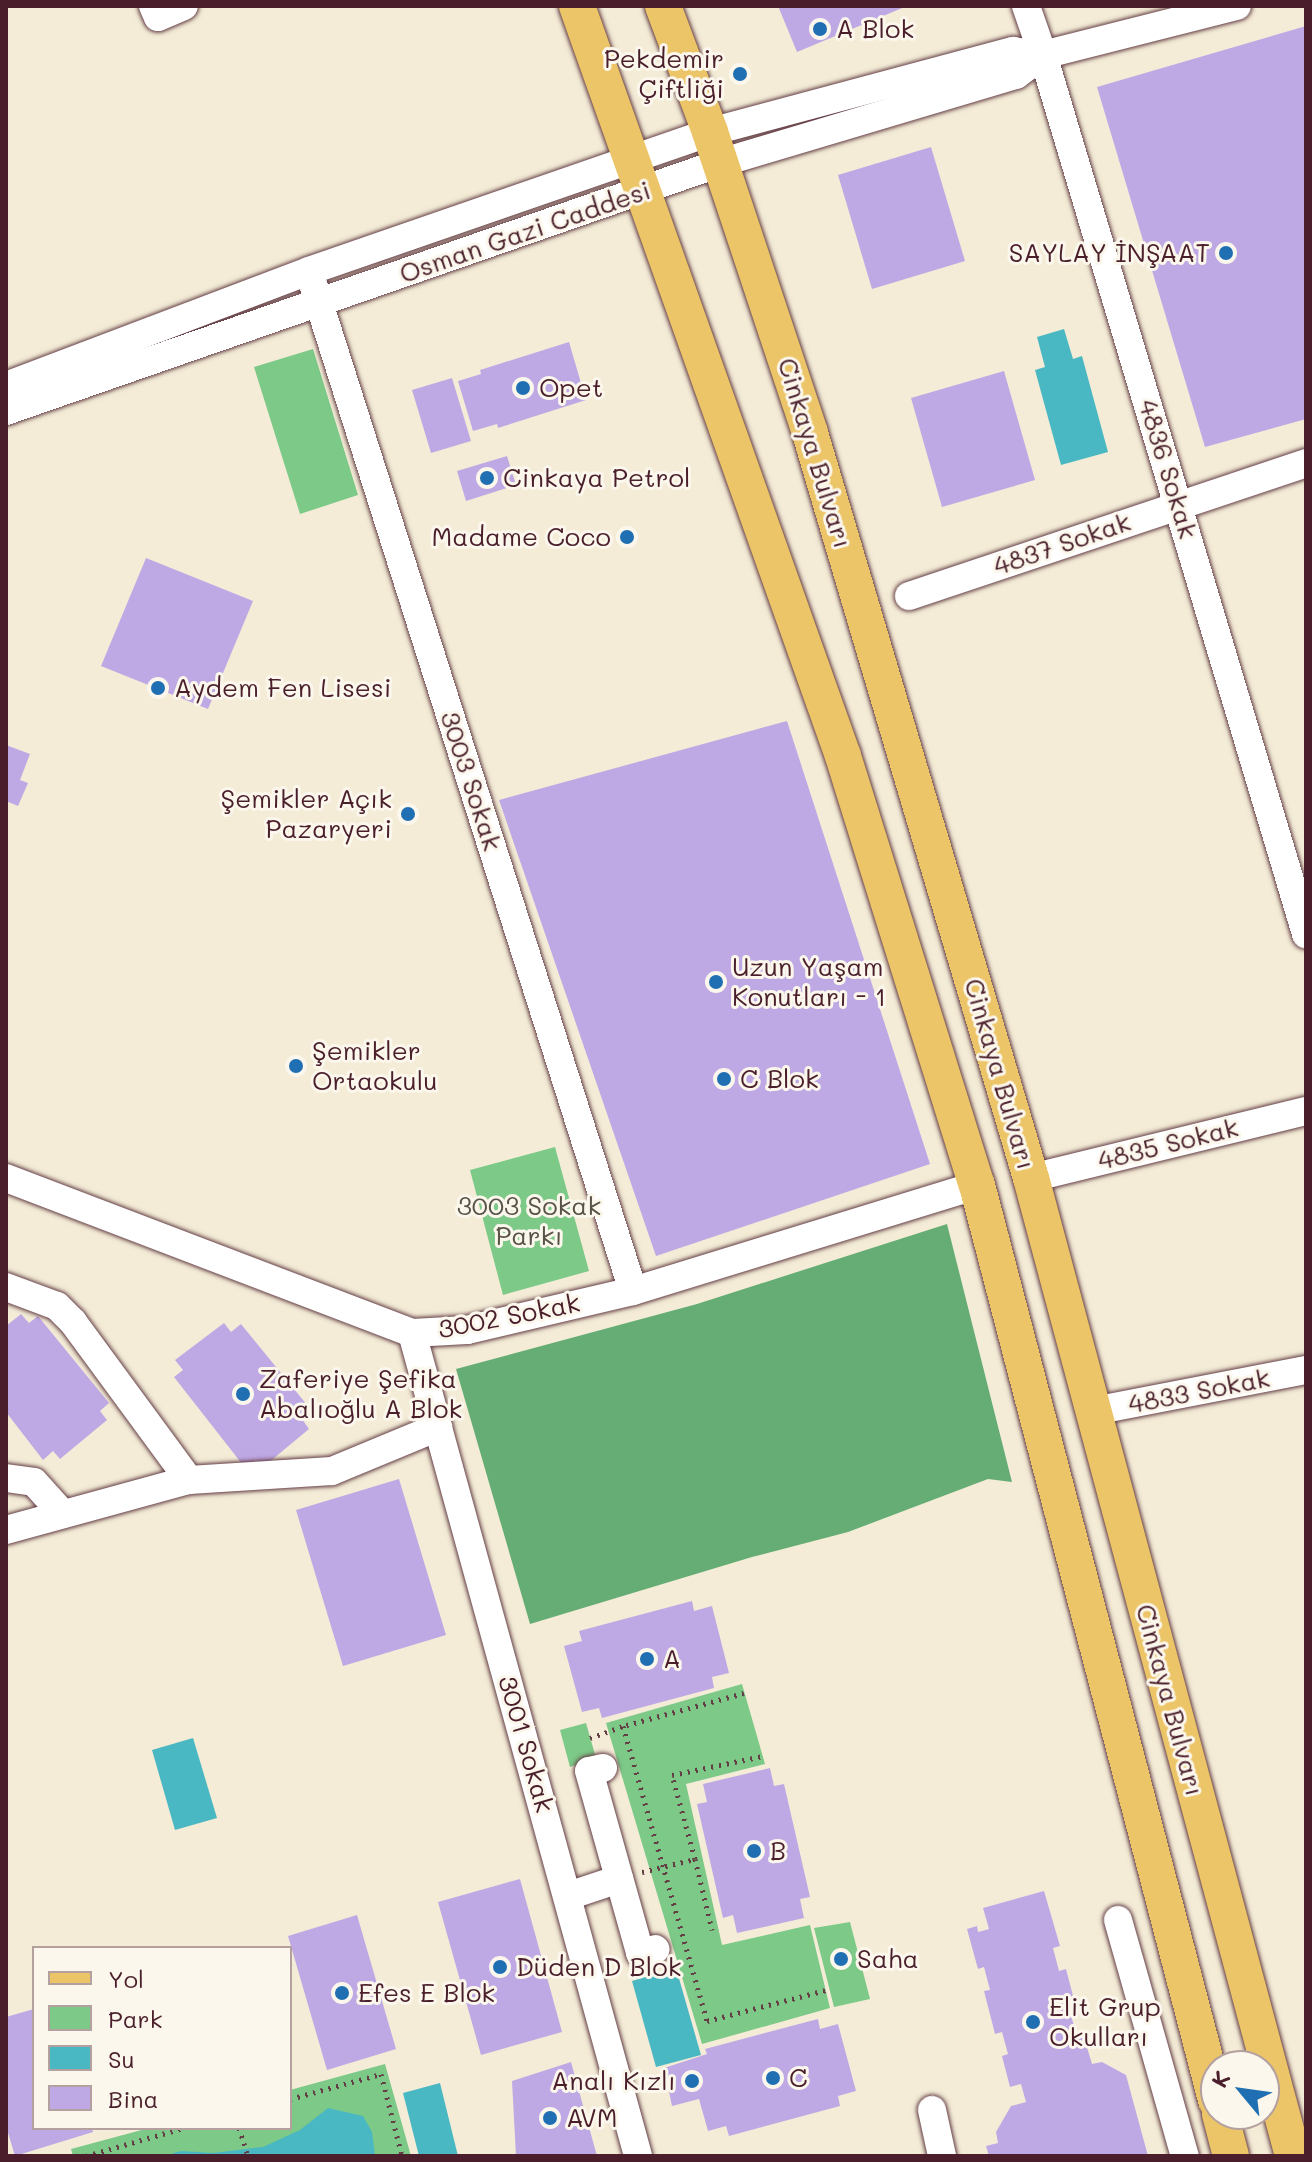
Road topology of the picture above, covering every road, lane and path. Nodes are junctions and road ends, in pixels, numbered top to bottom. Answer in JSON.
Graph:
{"nodes":[{"id":1,"x":184,"y":6,"type":"edge"},
{"id":2,"x":577,"y":6,"type":"edge"},
{"id":3,"x":663,"y":6,"type":"edge"},
{"id":4,"x":1026,"y":6,"type":"edge"},
{"id":5,"x":1237,"y":6,"type":"edge"},
{"id":6,"x":155,"y":11,"type":"edge"},
{"id":7,"x":1043,"y":55,"type":"junction"},
{"id":8,"x":715,"y":148,"type":"junction"},
{"id":9,"x":633,"y":157,"type":"junction"},
{"id":10,"x":645,"y":190,"type":"junction"},
{"id":11,"x":309,"y":271,"type":"junction"},
{"id":12,"x":320,"y":304,"type":"junction"},
{"id":13,"x":6,"y":386,"type":"edge"},
{"id":14,"x":6,"y":411,"type":"edge"},
{"id":15,"x":1306,"y":463,"type":"edge"},
{"id":16,"x":1179,"y":504,"type":"junction"},
{"id":17,"x":909,"y":596,"type":"dead end"},
{"id":18,"x":1306,"y":934,"type":"edge"},
{"id":19,"x":1306,"y":1111,"type":"edge"},
{"id":20,"x":6,"y":1178,"type":"edge"},
{"id":21,"x":1031,"y":1178,"type":"junction"},
{"id":22,"x":977,"y":1185,"type":"junction"},
{"id":23,"x":6,"y":1287,"type":"edge"},
{"id":24,"x":633,"y":1291,"type":"junction"},
{"id":25,"x":412,"y":1333,"type":"junction"},
{"id":26,"x":1306,"y":1370,"type":"edge"},
{"id":27,"x":1093,"y":1411,"type":"junction"},
{"id":28,"x":438,"y":1427,"type":"junction"},
{"id":29,"x":6,"y":1478,"type":"edge"},
{"id":30,"x":189,"y":1480,"type":"junction"},
{"id":31,"x":63,"y":1514,"type":"junction"},
{"id":32,"x":6,"y":1530,"type":"edge"},
{"id":33,"x":744,"y":1693,"type":"dead end"},
{"id":34,"x":623,"y":1726,"type":"junction"},
{"id":35,"x":590,"y":1738,"type":"dead end"},
{"id":36,"x":763,"y":1756,"type":"dead end"},
{"id":37,"x":603,"y":1768,"type":"dead end"},
{"id":38,"x":695,"y":1859,"type":"junction"},
{"id":39,"x":663,"y":1866,"type":"junction"},
{"id":40,"x":619,"y":1879,"type":"junction"},
{"id":41,"x":568,"y":1896,"type":"junction"},
{"id":42,"x":1118,"y":1920,"type":"dead end"},
{"id":43,"x":712,"y":1930,"type":"dead end"},
{"id":44,"x":656,"y":1949,"type":"dead end"},
{"id":45,"x":830,"y":1989,"type":"dead end"},
{"id":46,"x":1203,"y":2050,"type":"edge"},
{"id":47,"x":292,"y":2098,"type":"edge"},
{"id":48,"x":932,"y":2110,"type":"dead end"},
{"id":49,"x":176,"y":2130,"type":"edge"},
{"id":50,"x":240,"y":2130,"type":"edge"},
{"id":51,"x":1224,"y":2130,"type":"edge"},
{"id":52,"x":86,"y":2156,"type":"edge"},
{"id":53,"x":248,"y":2156,"type":"edge"},
{"id":54,"x":402,"y":2156,"type":"edge"},
{"id":55,"x":638,"y":2156,"type":"edge"},
{"id":56,"x":942,"y":2156,"type":"edge"},
{"id":57,"x":1185,"y":2156,"type":"edge"},
{"id":58,"x":1231,"y":2156,"type":"edge"},
{"id":59,"x":1293,"y":2156,"type":"edge"}],
"edges":[{"from":1,"to":6,"type":"street"},
{"from":2,"to":9,"type":"main road","name":"Cinkaya Bulvarı"},
{"from":3,"to":8,"type":"main road","name":"Cinkaya Bulvarı"},
{"from":4,"to":7,"type":"street","name":"4836 Sokak"},
{"from":5,"to":7,"type":"street","name":"Osman Gazi Caddesi"},
{"from":7,"to":8,"type":"street","name":"Osman Gazi Caddesi"},
{"from":7,"to":16,"type":"street","name":"4836 Sokak"},
{"from":8,"to":9,"type":"street","name":"Osman Gazi Caddesi"},
{"from":8,"to":10,"type":"street","name":"Osman Gazi Caddesi"},
{"from":8,"to":21,"type":"main road","name":"Cinkaya Bulvarı"},
{"from":9,"to":10,"type":"main road","name":"Cinkaya Bulvarı"},
{"from":9,"to":11,"type":"street","name":"Osman Gazi Caddesi"},
{"from":10,"to":12,"type":"street","name":"Osman Gazi Caddesi"},
{"from":10,"to":22,"type":"main road","name":"Cinkaya Bulvarı"},
{"from":11,"to":12,"type":"street","name":"3003 Sokak"},
{"from":11,"to":13,"type":"street","name":"Osman Gazi Caddesi"},
{"from":12,"to":14,"type":"street","name":"Osman Gazi Caddesi"},
{"from":12,"to":24,"type":"street","name":"3003 Sokak"},
{"from":15,"to":16,"type":"street","name":"4837 Sokak"},
{"from":16,"to":17,"type":"street","name":"4837 Sokak"},
{"from":16,"to":18,"type":"street","name":"4836 Sokak"},
{"from":19,"to":21,"type":"street","name":"4835 Sokak"},
{"from":20,"to":25,"type":"street","name":"3002 Sokak"},
{"from":21,"to":27,"type":"main road","name":"Cinkaya Bulvarı"},
{"from":22,"to":24,"type":"street","name":"3002 Sokak"},
{"from":22,"to":46,"type":"main road","name":"Cinkaya Bulvarı"},
{"from":23,"to":30,"type":"street"},
{"from":24,"to":25,"type":"street","name":"3002 Sokak"},
{"from":25,"to":28,"type":"street","name":"3001 Sokak"},
{"from":26,"to":27,"type":"street","name":"4833 Sokak"},
{"from":27,"to":59,"type":"main road","name":"Cinkaya Bulvarı"},
{"from":28,"to":30,"type":"street"},
{"from":28,"to":41,"type":"street","name":"3001 Sokak"},
{"from":29,"to":31,"type":"street"},
{"from":30,"to":31,"type":"street"},
{"from":31,"to":32,"type":"street"},
{"from":33,"to":34,"type":"path"},
{"from":34,"to":35,"type":"path"},
{"from":34,"to":39,"type":"path"},
{"from":36,"to":38,"type":"path"},
{"from":37,"to":40,"type":"street"},
{"from":38,"to":39,"type":"path"},
{"from":38,"to":43,"type":"path"},
{"from":39,"to":45,"type":"path"},
{"from":40,"to":41,"type":"street"},
{"from":40,"to":44,"type":"street"},
{"from":41,"to":55,"type":"street","name":"3001 Sokak"},
{"from":42,"to":57,"type":"street"},
{"from":47,"to":54,"type":"path"},
{"from":48,"to":56,"type":"street"},
{"from":49,"to":52,"type":"path"},
{"from":50,"to":53,"type":"path"},
{"from":51,"to":58,"type":"main road"}]}
